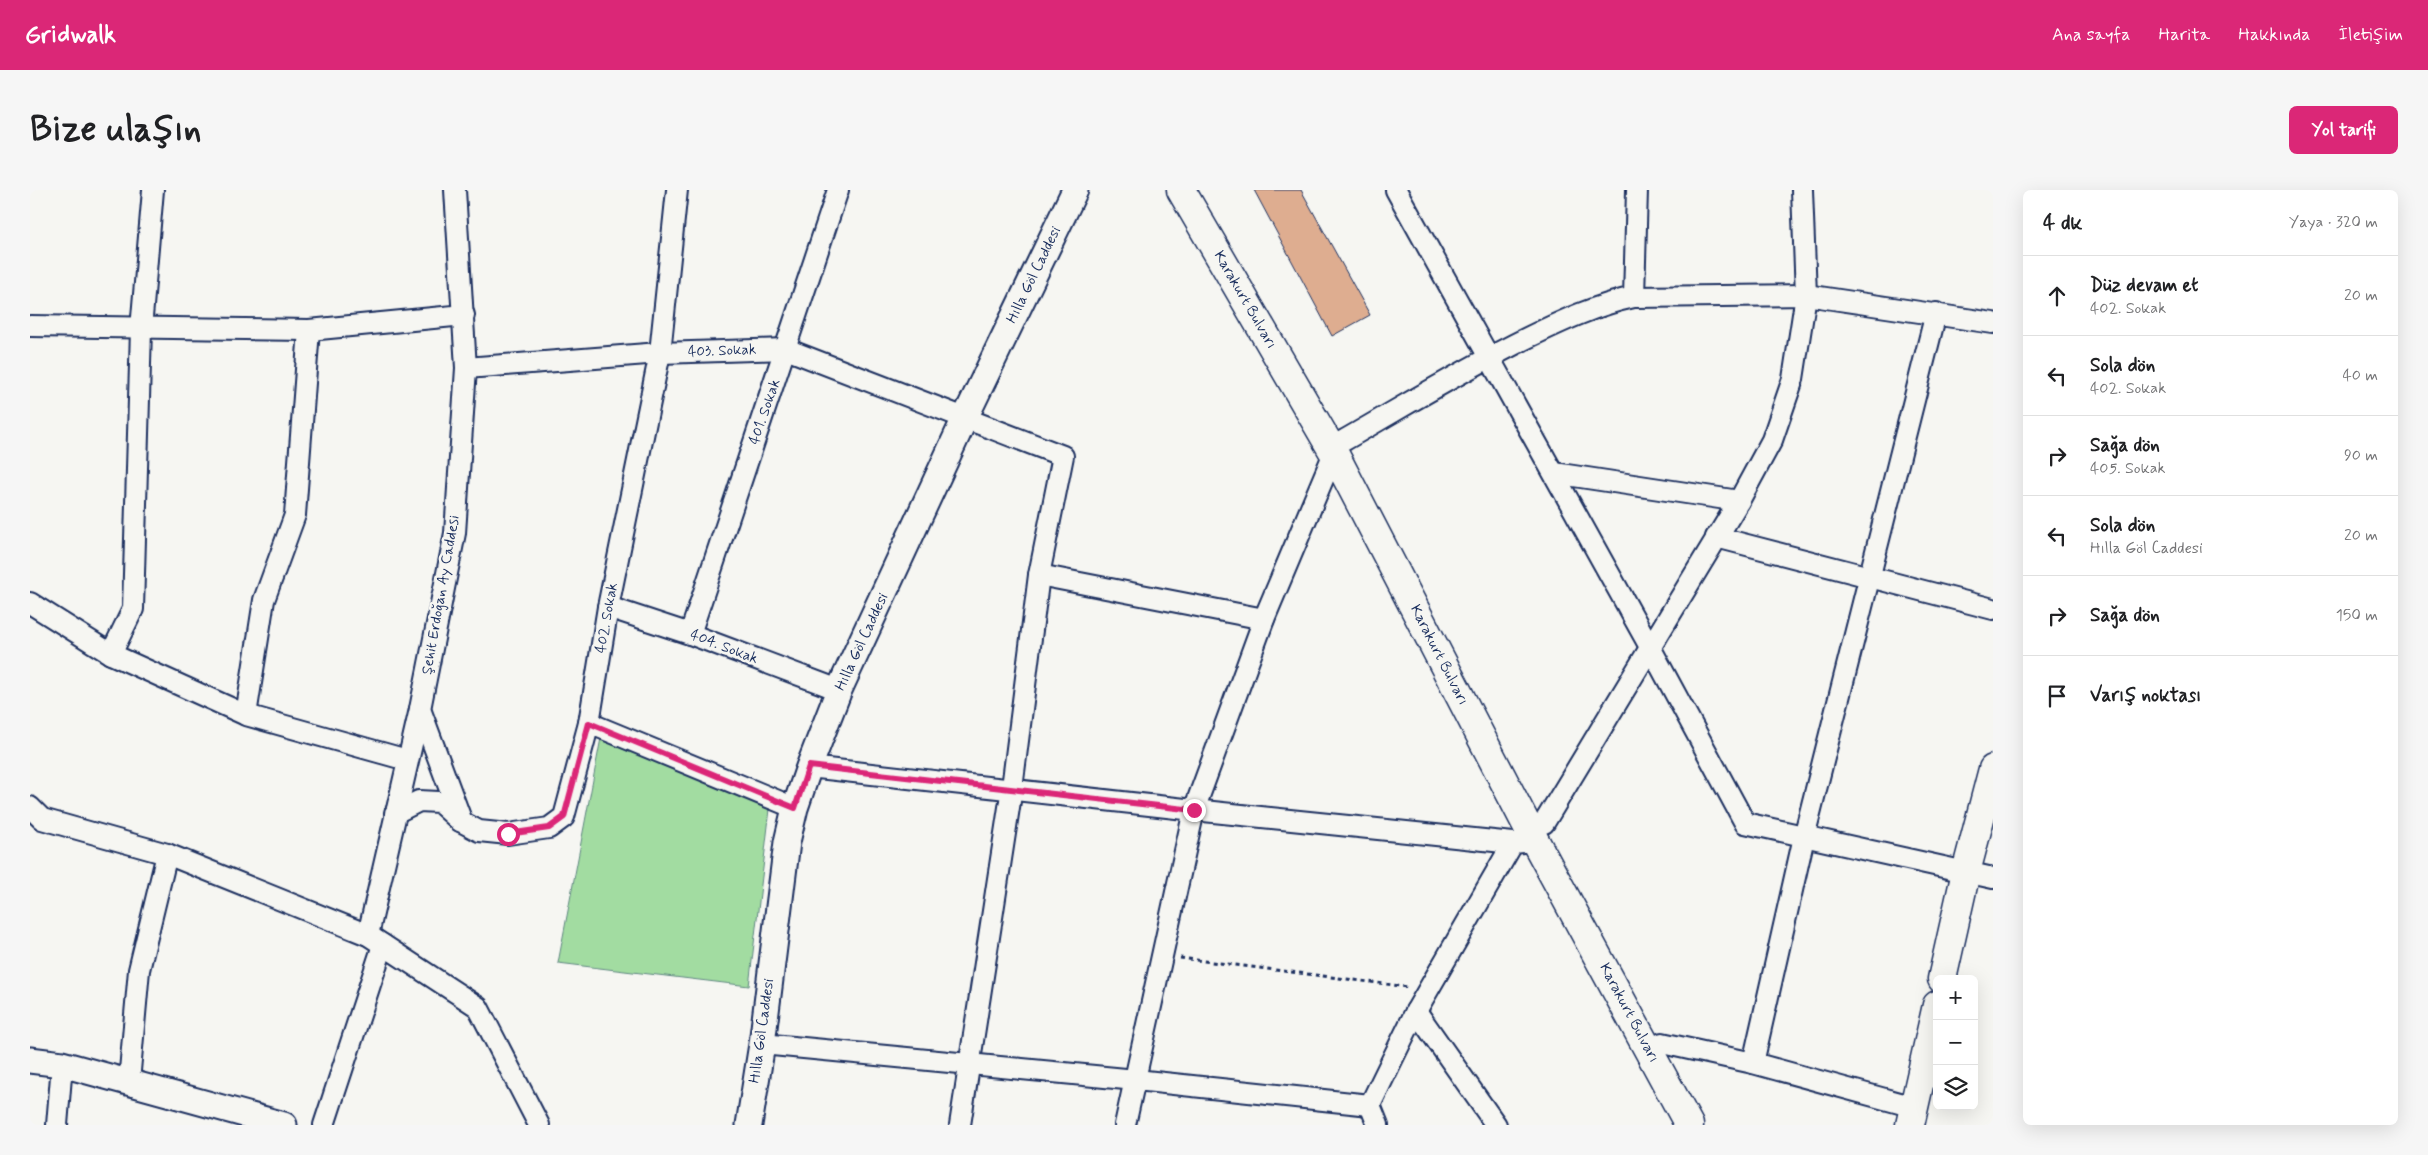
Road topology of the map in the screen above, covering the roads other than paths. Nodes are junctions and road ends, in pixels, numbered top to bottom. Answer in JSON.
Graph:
{"nodes":[{"id":1,"x":153,"y":190,"type":"edge"},
{"id":2,"x":455,"y":190,"type":"edge"},
{"id":3,"x":677,"y":190,"type":"edge"},
{"id":4,"x":838,"y":190,"type":"edge"},
{"id":5,"x":1075,"y":190,"type":"edge"},
{"id":6,"x":1181,"y":190,"type":"edge"},
{"id":7,"x":1199,"y":190,"type":"edge"},
{"id":8,"x":1396,"y":190,"type":"edge"},
{"id":9,"x":1638,"y":190,"type":"edge"},
{"id":10,"x":1802,"y":190,"type":"edge"},
{"id":11,"x":1806,"y":295,"type":"junction"},
{"id":12,"x":1634,"y":297,"type":"junction"},
{"id":13,"x":1936,"y":313,"type":"junction"},
{"id":14,"x":464,"y":315,"type":"junction"},
{"id":15,"x":1993,"y":323,"type":"edge"},
{"id":16,"x":30,"y":326,"type":"edge"},
{"id":17,"x":141,"y":329,"type":"junction"},
{"id":18,"x":309,"y":330,"type":"junction"},
{"id":19,"x":786,"y":349,"type":"junction"},
{"id":20,"x":660,"y":353,"type":"junction"},
{"id":21,"x":1489,"y":357,"type":"junction"},
{"id":22,"x":466,"y":368,"type":"junction"},
{"id":23,"x":965,"y":418,"type":"junction"},
{"id":24,"x":1338,"y":447,"type":"junction"},
{"id":25,"x":1554,"y":473,"type":"junction"},
{"id":26,"x":1739,"y":501,"type":"junction"},
{"id":27,"x":1716,"y":536,"type":"junction"},
{"id":28,"x":1039,"y":575,"type":"junction"},
{"id":29,"x":1869,"y":576,"type":"junction"},
{"id":30,"x":30,"y":603,"type":"edge"},
{"id":31,"x":608,"y":607,"type":"junction"},
{"id":32,"x":1993,"y":608,"type":"edge"},
{"id":33,"x":1264,"y":619,"type":"junction"},
{"id":34,"x":690,"y":634,"type":"junction"},
{"id":35,"x":1650,"y":647,"type":"junction"},
{"id":36,"x":111,"y":654,"type":"junction"},
{"id":37,"x":839,"y":690,"type":"junction"},
{"id":38,"x":420,"y":709,"type":"junction"},
{"id":39,"x":246,"y":715,"type":"junction"},
{"id":40,"x":589,"y":723,"type":"junction"},
{"id":41,"x":407,"y":760,"type":"junction"},
{"id":42,"x":809,"y":766,"type":"junction"},
{"id":43,"x":1993,"y":769,"type":"edge"},
{"id":44,"x":1012,"y":788,"type":"junction"},
{"id":45,"x":795,"y":808,"type":"junction"},
{"id":46,"x":1194,"y":810,"type":"junction"},
{"id":47,"x":395,"y":813,"type":"junction"},
{"id":48,"x":34,"y":816,"type":"edge"},
{"id":49,"x":462,"y":822,"type":"junction"},
{"id":50,"x":1531,"y":836,"type":"junction"},
{"id":51,"x":1804,"y":837,"type":"junction"},
{"id":52,"x":166,"y":854,"type":"junction"},
{"id":53,"x":1966,"y":872,"type":"junction"},
{"id":54,"x":1993,"y":878,"type":"edge"},
{"id":55,"x":376,"y":940,"type":"junction"},
{"id":56,"x":1943,"y":975,"type":"edge"},
{"id":57,"x":1416,"y":1011,"type":"junction"},
{"id":58,"x":1934,"y":1020,"type":"edge"},
{"id":59,"x":1662,"y":1043,"type":"junction"},
{"id":60,"x":762,"y":1044,"type":"junction"},
{"id":61,"x":30,"y":1060,"type":"edge"},
{"id":62,"x":970,"y":1063,"type":"junction"},
{"id":63,"x":1754,"y":1063,"type":"junction"},
{"id":64,"x":62,"y":1064,"type":"junction"},
{"id":65,"x":1136,"y":1080,"type":"junction"},
{"id":66,"x":129,"y":1082,"type":"junction"},
{"id":67,"x":1370,"y":1105,"type":"junction"},
{"id":68,"x":1912,"y":1116,"type":"edge"},
{"id":69,"x":242,"y":1119,"type":"edge"},
{"id":70,"x":57,"y":1125,"type":"edge"},
{"id":71,"x":284,"y":1125,"type":"edge"},
{"id":72,"x":324,"y":1125,"type":"edge"},
{"id":73,"x":538,"y":1125,"type":"edge"},
{"id":74,"x":749,"y":1125,"type":"edge"},
{"id":75,"x":960,"y":1125,"type":"edge"},
{"id":76,"x":1125,"y":1125,"type":"edge"},
{"id":77,"x":1378,"y":1125,"type":"edge"},
{"id":78,"x":1496,"y":1125,"type":"edge"},
{"id":79,"x":1689,"y":1125,"type":"edge"},
{"id":80,"x":1706,"y":1125,"type":"edge"}],
"edges":[{"from":1,"to":17,"type":"street"},
{"from":2,"to":14,"type":"street","name":"Şehit Erdoğan Ay Caddesi"},
{"from":3,"to":20,"type":"street","name":"402. Sokak"},
{"from":4,"to":19,"type":"street","name":"401. Sokak"},
{"from":5,"to":23,"type":"street","name":"Hılla Göl Caddesi"},
{"from":6,"to":24,"type":"main road","name":"Karakurt Bulvarı"},
{"from":7,"to":24,"type":"main road","name":"Karakurt Bulvarı"},
{"from":8,"to":21,"type":"street"},
{"from":9,"to":12,"type":"street"},
{"from":10,"to":11,"type":"street"},
{"from":11,"to":12,"type":"street"},
{"from":11,"to":13,"type":"street"},
{"from":11,"to":26,"type":"street"},
{"from":12,"to":21,"type":"street"},
{"from":13,"to":15,"type":"street"},
{"from":13,"to":29,"type":"street"},
{"from":14,"to":18,"type":"street"},
{"from":14,"to":22,"type":"street","name":"Şehit Erdoğan Ay Caddesi"},
{"from":16,"to":17,"type":"street"},
{"from":17,"to":18,"type":"street"},
{"from":17,"to":36,"type":"street"},
{"from":18,"to":39,"type":"street"},
{"from":19,"to":20,"type":"street","name":"403. Sokak"},
{"from":19,"to":23,"type":"street","name":"403. Sokak"},
{"from":19,"to":34,"type":"street","name":"401. Sokak"},
{"from":20,"to":22,"type":"street","name":"403. Sokak"},
{"from":20,"to":31,"type":"street","name":"402. Sokak"},
{"from":21,"to":24,"type":"street"},
{"from":21,"to":25,"type":"street"},
{"from":22,"to":38,"type":"street","name":"Şehit Erdoğan Ay Caddesi"},
{"from":23,"to":28,"type":"street","name":"403. Sokak"},
{"from":23,"to":37,"type":"street","name":"Hılla Göl Caddesi"},
{"from":24,"to":33,"type":"street"},
{"from":24,"to":50,"type":"main road","name":"Karakurt Bulvarı"},
{"from":25,"to":26,"type":"street"},
{"from":25,"to":35,"type":"street"},
{"from":26,"to":27,"type":"street"},
{"from":27,"to":29,"type":"street"},
{"from":27,"to":35,"type":"street"},
{"from":28,"to":33,"type":"street"},
{"from":28,"to":44,"type":"street"},
{"from":29,"to":32,"type":"street"},
{"from":29,"to":51,"type":"street"},
{"from":30,"to":36,"type":"street"},
{"from":31,"to":34,"type":"street","name":"404. Sokak"},
{"from":31,"to":40,"type":"street","name":"402. Sokak"},
{"from":33,"to":46,"type":"street"},
{"from":34,"to":37,"type":"street","name":"404. Sokak"},
{"from":35,"to":50,"type":"street"},
{"from":35,"to":51,"type":"street"},
{"from":36,"to":39,"type":"street"},
{"from":37,"to":42,"type":"street","name":"Hılla Göl Caddesi"},
{"from":38,"to":41,"type":"street","name":"Şehit Erdoğan Ay Caddesi"},
{"from":38,"to":49,"type":"street"},
{"from":39,"to":41,"type":"street"},
{"from":40,"to":45,"type":"street"},
{"from":40,"to":49,"type":"street","name":"402. Sokak"},
{"from":41,"to":47,"type":"street","name":"Şehit Erdoğan Ay Caddesi"},
{"from":42,"to":44,"type":"street"},
{"from":42,"to":45,"type":"street","name":"Hılla Göl Caddesi"},
{"from":43,"to":53,"type":"main road"},
{"from":44,"to":46,"type":"street"},
{"from":44,"to":62,"type":"street"},
{"from":45,"to":60,"type":"street","name":"Hılla Göl Caddesi"},
{"from":46,"to":50,"type":"street"},
{"from":46,"to":65,"type":"street"},
{"from":47,"to":49,"type":"street","name":"402. Sokak"},
{"from":47,"to":55,"type":"street","name":"Şehit Erdoğan Ay Caddesi"},
{"from":48,"to":52,"type":"street"},
{"from":50,"to":57,"type":"street"},
{"from":50,"to":59,"type":"main road","name":"Karakurt Bulvarı"},
{"from":50,"to":79,"type":"main road","name":"Karakurt Bulvarı"},
{"from":51,"to":53,"type":"street"},
{"from":51,"to":63,"type":"street"},
{"from":52,"to":55,"type":"street"},
{"from":52,"to":66,"type":"street"},
{"from":53,"to":54,"type":"street"},
{"from":53,"to":56,"type":"main road"},
{"from":55,"to":72,"type":"street","name":"Şehit Erdoğan Ay Caddesi"},
{"from":55,"to":73,"type":"street"},
{"from":57,"to":67,"type":"street"},
{"from":57,"to":78,"type":"street"},
{"from":58,"to":68,"type":"main road"},
{"from":59,"to":63,"type":"street"},
{"from":59,"to":80,"type":"main road","name":"Karakurt Bulvarı"},
{"from":60,"to":62,"type":"street"},
{"from":60,"to":74,"type":"street","name":"Hılla Göl Caddesi"},
{"from":61,"to":64,"type":"street"},
{"from":62,"to":65,"type":"street"},
{"from":62,"to":75,"type":"street"},
{"from":63,"to":68,"type":"street"},
{"from":64,"to":66,"type":"street"},
{"from":64,"to":70,"type":"street"},
{"from":65,"to":67,"type":"street"},
{"from":65,"to":76,"type":"street"},
{"from":66,"to":69,"type":"street"},
{"from":67,"to":77,"type":"street"},
{"from":69,"to":71,"type":"street"}]}
